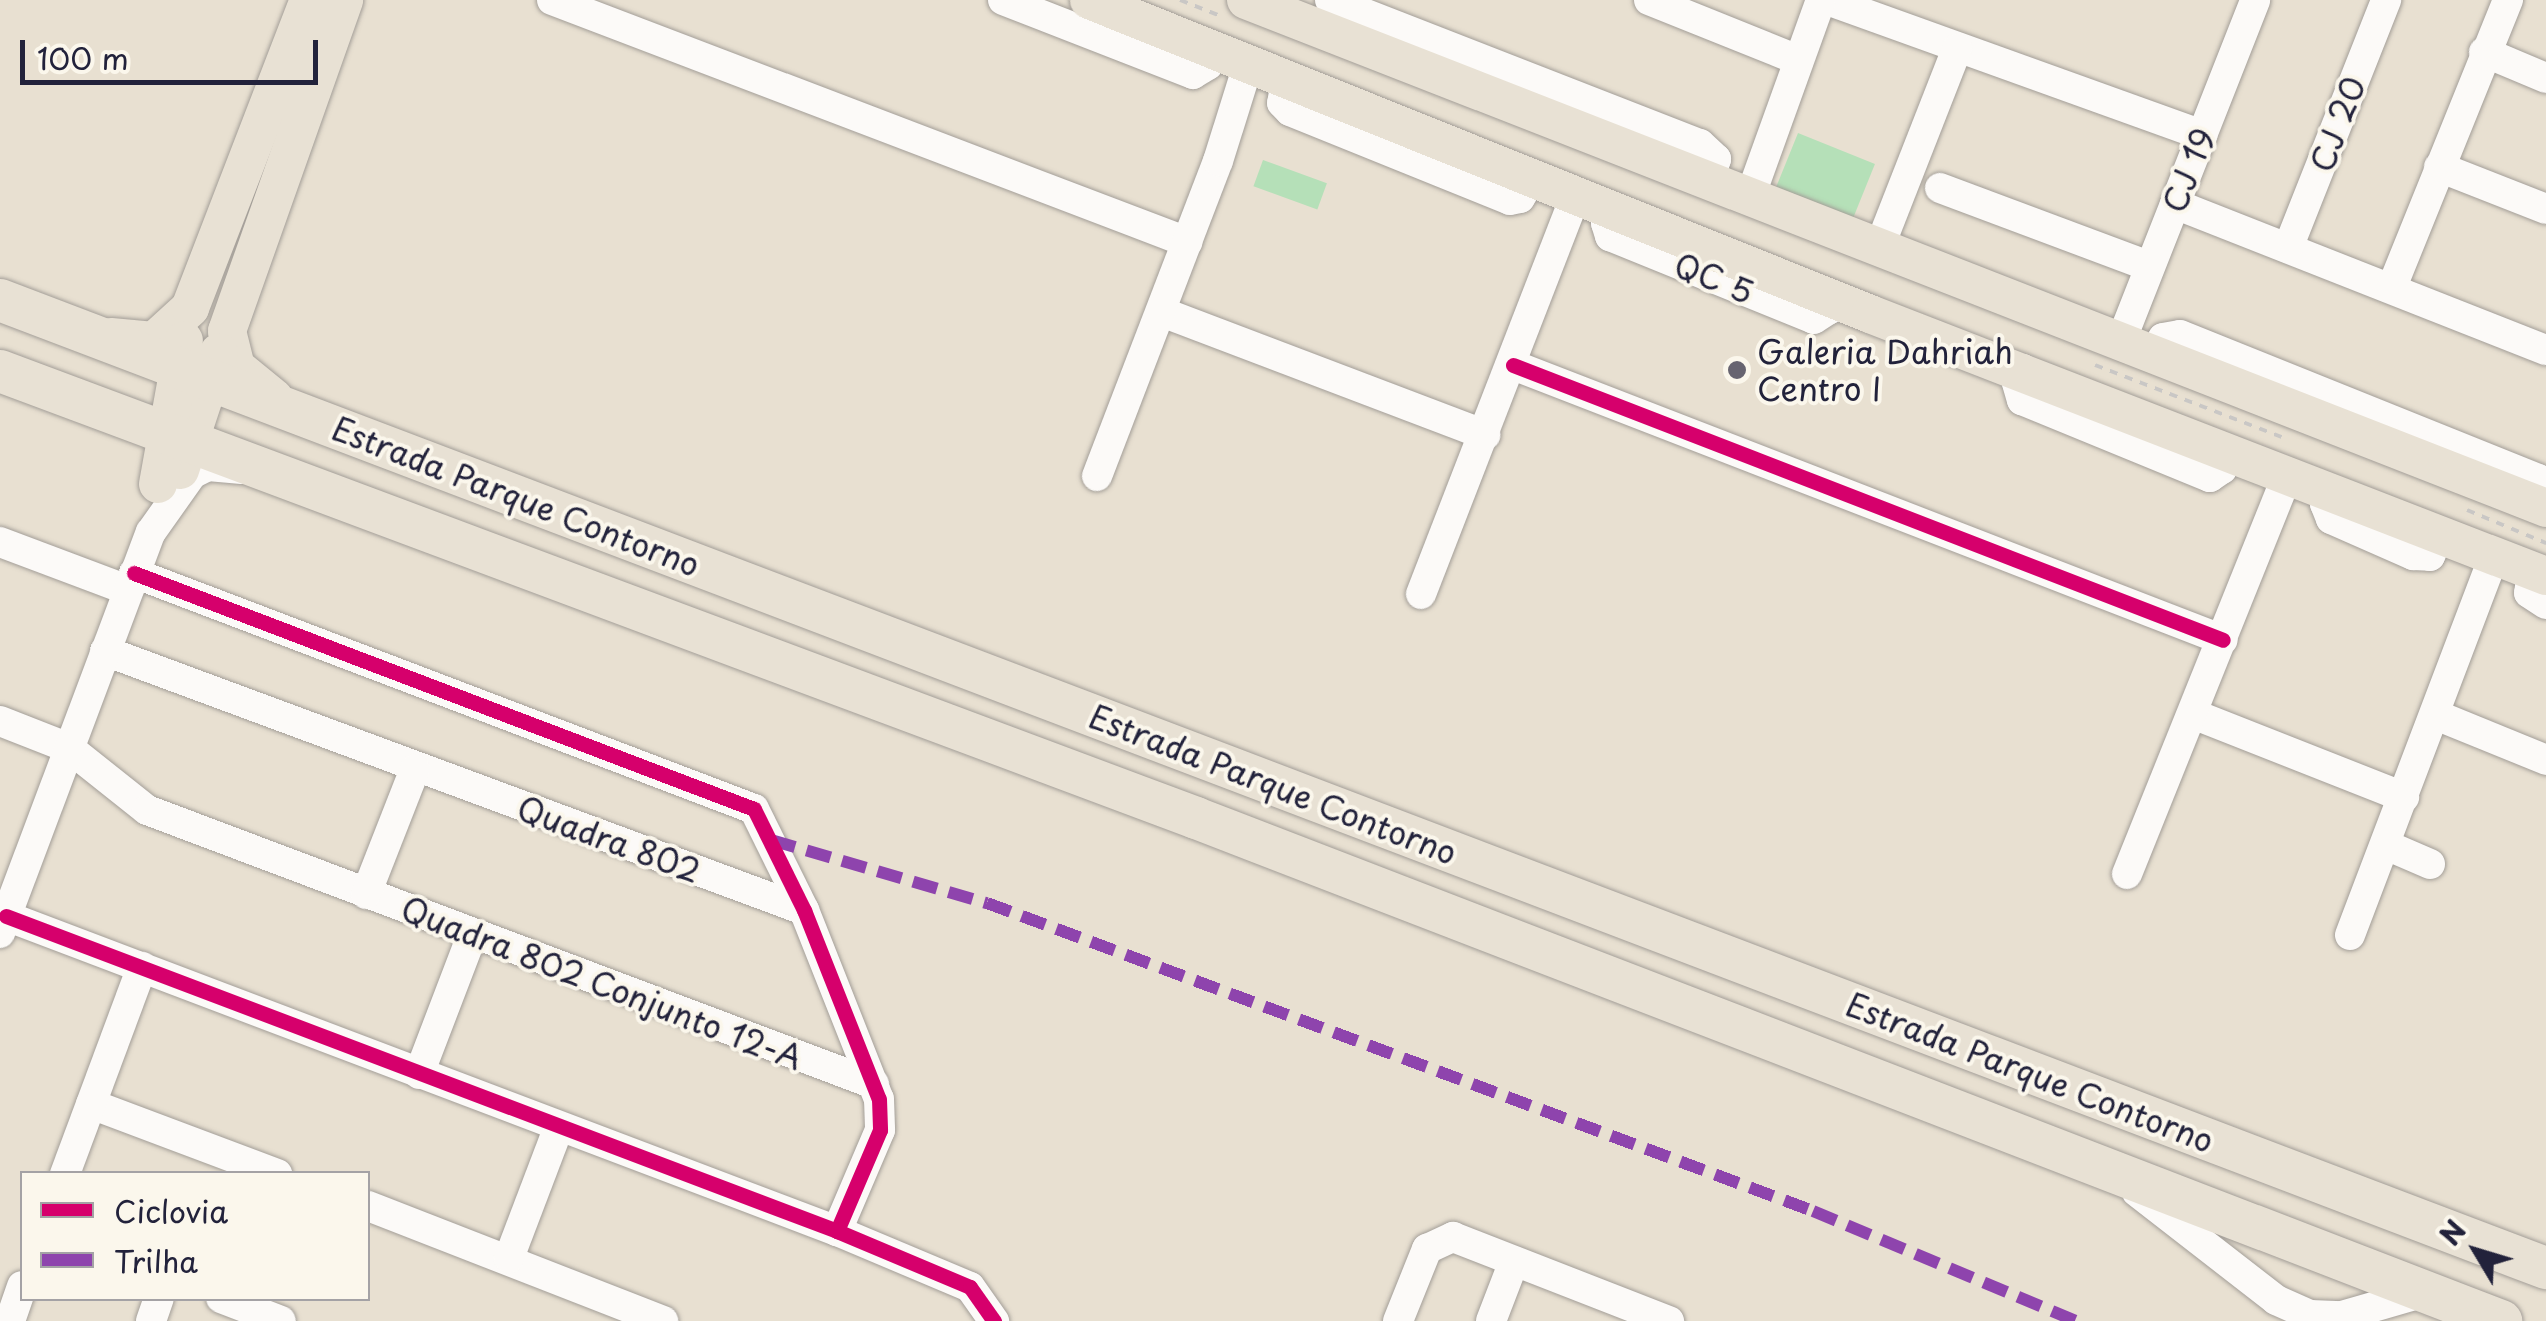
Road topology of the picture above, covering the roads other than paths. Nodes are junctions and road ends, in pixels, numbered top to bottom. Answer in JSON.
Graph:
{"nodes":[{"id":1,"x":309,"y":0,"type":"edge"},
{"id":2,"x":344,"y":0,"type":"edge"},
{"id":3,"x":552,"y":0,"type":"edge"},
{"id":4,"x":1004,"y":0,"type":"edge"},
{"id":5,"x":1089,"y":0,"type":"edge"},
{"id":6,"x":1246,"y":0,"type":"edge"},
{"id":7,"x":1330,"y":0,"type":"edge"},
{"id":8,"x":1649,"y":0,"type":"edge"},
{"id":9,"x":1824,"y":0,"type":"edge"},
{"id":10,"x":2256,"y":0,"type":"edge"},
{"id":11,"x":2386,"y":0,"type":"edge"},
{"id":12,"x":2508,"y":0,"type":"edge"},
{"id":13,"x":1891,"y":11,"type":"edge"},
{"id":14,"x":1210,"y":49,"type":"junction"},
{"id":15,"x":1957,"y":49,"type":"junction"},
{"id":16,"x":2484,"y":52,"type":"junction"},
{"id":17,"x":1798,"y":60,"type":"junction"},
{"id":18,"x":1404,"y":63,"type":"junction"},
{"id":19,"x":1248,"y":65,"type":"junction"},
{"id":20,"x":2546,"y":78,"type":"edge"},
{"id":21,"x":1286,"y":81,"type":"junction"},
{"id":22,"x":1478,"y":92,"type":"junction"},
{"id":23,"x":1384,"y":117,"type":"junction"},
{"id":24,"x":2202,"y":136,"type":"junction"},
{"id":25,"x":1450,"y":145,"type":"junction"},
{"id":26,"x":2439,"y":167,"type":"junction"},
{"id":27,"x":1533,"y":176,"type":"junction"},
{"id":28,"x":1709,"y":181,"type":"junction"},
{"id":29,"x":1940,"y":188,"type":"dead end"},
{"id":30,"x":1576,"y":195,"type":"junction"},
{"id":31,"x":1750,"y":197,"type":"junction"},
{"id":32,"x":2175,"y":204,"type":"junction"},
{"id":33,"x":2546,"y":209,"type":"edge"},
{"id":34,"x":1187,"y":242,"type":"junction"},
{"id":35,"x":1879,"y":248,"type":"junction"},
{"id":36,"x":2288,"y":248,"type":"junction"},
{"id":37,"x":2148,"y":266,"type":"junction"},
{"id":38,"x":2392,"y":287,"type":"junction"},
{"id":39,"x":0,"y":300,"type":"edge"},
{"id":40,"x":190,"y":308,"type":"junction"},
{"id":41,"x":1162,"y":312,"type":"junction"},
{"id":42,"x":226,"y":331,"type":"junction"},
{"id":43,"x":92,"y":335,"type":"junction"},
{"id":44,"x":2139,"y":348,"type":"junction"},
{"id":45,"x":2546,"y":350,"type":"edge"},
{"id":46,"x":1513,"y":365,"type":"junction"},
{"id":47,"x":0,"y":372,"type":"edge"},
{"id":48,"x":195,"y":374,"type":"junction"},
{"id":49,"x":71,"y":400,"type":"junction"},
{"id":50,"x":292,"y":412,"type":"junction"},
{"id":51,"x":2354,"y":434,"type":"junction"},
{"id":52,"x":1485,"y":436,"type":"junction"},
{"id":53,"x":178,"y":439,"type":"junction"},
{"id":54,"x":2434,"y":467,"type":"junction"},
{"id":55,"x":270,"y":471,"type":"junction"},
{"id":56,"x":2287,"y":475,"type":"junction"},
{"id":57,"x":1097,"y":476,"type":"dead end"},
{"id":58,"x":165,"y":490,"type":"junction"},
{"id":59,"x":2329,"y":491,"type":"junction"},
{"id":60,"x":2545,"y":508,"type":"edge"},
{"id":61,"x":2424,"y":529,"type":"junction"},
{"id":62,"x":0,"y":542,"type":"edge"},
{"id":63,"x":2494,"y":555,"type":"junction"},
{"id":64,"x":131,"y":582,"type":"junction"},
{"id":65,"x":2541,"y":583,"type":"edge"},
{"id":66,"x":1421,"y":594,"type":"dead end"},
{"id":67,"x":2223,"y":640,"type":"junction"},
{"id":68,"x":105,"y":651,"type":"junction"},
{"id":69,"x":2193,"y":714,"type":"junction"},
{"id":70,"x":2436,"y":715,"type":"junction"},
{"id":71,"x":0,"y":721,"type":"edge"},
{"id":72,"x":69,"y":748,"type":"junction"},
{"id":73,"x":2546,"y":760,"type":"edge"},
{"id":74,"x":1219,"y":764,"type":"junction"},
{"id":75,"x":414,"y":768,"type":"junction"},
{"id":76,"x":2404,"y":797,"type":"junction"},
{"id":77,"x":1339,"y":807,"type":"junction"},
{"id":78,"x":1196,"y":818,"type":"junction"},
{"id":79,"x":2386,"y":846,"type":"junction"},
{"id":80,"x":1315,"y":864,"type":"junction"},
{"id":81,"x":2430,"y":864,"type":"dead end"},
{"id":82,"x":2127,"y":874,"type":"dead end"},
{"id":83,"x":366,"y":894,"type":"junction"},
{"id":84,"x":804,"y":910,"type":"junction"},
{"id":85,"x":3,"y":924,"type":"edge"},
{"id":86,"x":472,"y":935,"type":"junction"},
{"id":87,"x":2350,"y":936,"type":"dead end"},
{"id":88,"x":142,"y":968,"type":"junction"},
{"id":89,"x":419,"y":1074,"type":"junction"},
{"id":90,"x":874,"y":1084,"type":"junction"},
{"id":91,"x":90,"y":1104,"type":"junction"},
{"id":92,"x":558,"y":1130,"type":"junction"},
{"id":93,"x":212,"y":1162,"type":"edge"},
{"id":94,"x":65,"y":1171,"type":"edge"},
{"id":95,"x":261,"y":1171,"type":"edge"},
{"id":96,"x":2111,"y":1172,"type":"junction"},
{"id":97,"x":370,"y":1207,"type":"edge"},
{"id":98,"x":837,"y":1231,"type":"junction"},
{"id":99,"x":509,"y":1258,"type":"junction"},
{"id":100,"x":1514,"y":1261,"type":"junction"},
{"id":101,"x":2546,"y":1268,"type":"edge"},
{"id":102,"x":2425,"y":1292,"type":"junction"},
{"id":103,"x":229,"y":1301,"type":"edge"},
{"id":104,"x":585,"y":1307,"type":"edge"},
{"id":105,"x":1594,"y":1308,"type":"edge"},
{"id":106,"x":2279,"y":1310,"type":"edge"},
{"id":107,"x":2339,"y":1318,"type":"edge"},
{"id":108,"x":281,"y":1321,"type":"edge"},
{"id":109,"x":664,"y":1321,"type":"edge"},
{"id":110,"x":994,"y":1321,"type":"edge"},
{"id":111,"x":1398,"y":1321,"type":"edge"},
{"id":112,"x":1491,"y":1321,"type":"edge"},
{"id":113,"x":1669,"y":1321,"type":"edge"},
{"id":114,"x":2501,"y":1321,"type":"edge"}],
"edges":[{"from":1,"to":40,"type":"main road"},
{"from":2,"to":42,"type":"main road"},
{"from":3,"to":34,"type":"street"},
{"from":4,"to":14,"type":"street"},
{"from":5,"to":14,"type":"main road"},
{"from":6,"to":18,"type":"main road"},
{"from":7,"to":28,"type":"street"},
{"from":8,"to":17,"type":"street"},
{"from":9,"to":13,"type":"street"},
{"from":9,"to":17,"type":"street"},
{"from":10,"to":24,"type":"street","name":"CJ 19"},
{"from":11,"to":36,"type":"street","name":"CJ 20"},
{"from":12,"to":16,"type":"street"},
{"from":13,"to":15,"type":"street"},
{"from":14,"to":19,"type":"main road"},
{"from":15,"to":24,"type":"street"},
{"from":15,"to":35,"type":"street"},
{"from":16,"to":20,"type":"street"},
{"from":16,"to":26,"type":"street"},
{"from":17,"to":31,"type":"street"},
{"from":18,"to":22,"type":"main road"},
{"from":18,"to":23,"type":"main road"},
{"from":19,"to":21,"type":"main road"},
{"from":19,"to":34,"type":"street"},
{"from":21,"to":23,"type":"main road"},
{"from":21,"to":27,"type":"street"},
{"from":22,"to":25,"type":"main road"},
{"from":22,"to":28,"type":"main road"},
{"from":23,"to":25,"type":"main road"},
{"from":24,"to":32,"type":"street","name":"CJ 19"},
{"from":25,"to":27,"type":"main road"},
{"from":26,"to":33,"type":"street"},
{"from":26,"to":38,"type":"street"},
{"from":27,"to":30,"type":"main road"},
{"from":28,"to":31,"type":"main road"},
{"from":29,"to":37,"type":"street"},
{"from":30,"to":46,"type":"street"},
{"from":30,"to":56,"type":"main road"},
{"from":31,"to":35,"type":"main road"},
{"from":32,"to":36,"type":"street"},
{"from":32,"to":37,"type":"street","name":"CJ 19"},
{"from":34,"to":41,"type":"street"},
{"from":35,"to":44,"type":"main road"},
{"from":36,"to":38,"type":"street"},
{"from":37,"to":44,"type":"street","name":"CJ 19"},
{"from":38,"to":45,"type":"street"},
{"from":39,"to":43,"type":"highway","name":"Estrada Parque Contorno"},
{"from":40,"to":43,"type":"main road"},
{"from":40,"to":48,"type":"main road"},
{"from":41,"to":52,"type":"street"},
{"from":41,"to":57,"type":"street"},
{"from":42,"to":48,"type":"main road"},
{"from":42,"to":50,"type":"main road"},
{"from":43,"to":48,"type":"highway","name":"Estrada Parque Contorno"},
{"from":44,"to":51,"type":"main road"},
{"from":44,"to":60,"type":"street"},
{"from":46,"to":52,"type":"street"},
{"from":46,"to":67,"type":"street"},
{"from":47,"to":49,"type":"highway","name":"Estrada Parque Contorno"},
{"from":48,"to":50,"type":"highway","name":"Estrada Parque Contorno"},
{"from":48,"to":53,"type":"main road"},
{"from":49,"to":53,"type":"highway","name":"Estrada Parque Contorno"},
{"from":49,"to":58,"type":"street"},
{"from":50,"to":74,"type":"highway","name":"Estrada Parque Contorno"},
{"from":51,"to":54,"type":"main road"},
{"from":51,"to":59,"type":"main road"},
{"from":52,"to":66,"type":"street"},
{"from":53,"to":55,"type":"highway","name":"Estrada Parque Contorno"},
{"from":53,"to":58,"type":"main road"},
{"from":54,"to":60,"type":"main road"},
{"from":54,"to":61,"type":"main road"},
{"from":55,"to":58,"type":"street"},
{"from":55,"to":78,"type":"highway","name":"Estrada Parque Contorno"},
{"from":56,"to":59,"type":"main road"},
{"from":56,"to":67,"type":"street"},
{"from":58,"to":64,"type":"street"},
{"from":59,"to":61,"type":"main road"},
{"from":61,"to":63,"type":"main road"},
{"from":62,"to":64,"type":"street"},
{"from":63,"to":65,"type":"main road"},
{"from":63,"to":70,"type":"street"},
{"from":64,"to":68,"type":"street"},
{"from":64,"to":84,"type":"street","name":"Quadra 802 Conjunto 12-A"},
{"from":67,"to":69,"type":"street"},
{"from":68,"to":72,"type":"street"},
{"from":68,"to":75,"type":"street"},
{"from":69,"to":76,"type":"street"},
{"from":69,"to":82,"type":"street"},
{"from":70,"to":73,"type":"street"},
{"from":70,"to":76,"type":"street"},
{"from":71,"to":72,"type":"street"},
{"from":72,"to":83,"type":"street"},
{"from":72,"to":85,"type":"street"},
{"from":74,"to":77,"type":"highway","name":"Estrada Parque Contorno"},
{"from":74,"to":78,"type":"highway"},
{"from":75,"to":83,"type":"street","name":"Quadra 802 Conjunto 12-A"},
{"from":75,"to":84,"type":"street","name":"Quadra 802"},
{"from":76,"to":79,"type":"street"},
{"from":77,"to":80,"type":"highway"},
{"from":77,"to":101,"type":"highway","name":"Estrada Parque Contorno"},
{"from":78,"to":80,"type":"highway","name":"Estrada Parque Contorno"},
{"from":79,"to":81,"type":"street"},
{"from":79,"to":87,"type":"street"},
{"from":80,"to":96,"type":"highway","name":"Estrada Parque Contorno"},
{"from":83,"to":86,"type":"street","name":"Quadra 802 Conjunto 12-A"},
{"from":84,"to":90,"type":"street","name":"Quadra 802 Conjunto 12-A"},
{"from":85,"to":88,"type":"street"},
{"from":86,"to":89,"type":"street"},
{"from":86,"to":90,"type":"street","name":"Quadra 802 Conjunto 12-A"},
{"from":88,"to":89,"type":"street"},
{"from":88,"to":91,"type":"street"},
{"from":89,"to":92,"type":"street"},
{"from":90,"to":98,"type":"street"},
{"from":91,"to":93,"type":"street"},
{"from":91,"to":94,"type":"street"},
{"from":92,"to":98,"type":"street"},
{"from":92,"to":99,"type":"street"},
{"from":93,"to":95,"type":"street"},
{"from":96,"to":102,"type":"highway","name":"Estrada Parque Contorno"},
{"from":96,"to":106,"type":"street"},
{"from":97,"to":99,"type":"street"},
{"from":98,"to":110,"type":"street"},
{"from":99,"to":104,"type":"street"},
{"from":100,"to":105,"type":"street"},
{"from":100,"to":111,"type":"street"},
{"from":100,"to":112,"type":"street"},
{"from":102,"to":107,"type":"street"},
{"from":102,"to":114,"type":"highway","name":"Estrada Parque Contorno"},
{"from":103,"to":108,"type":"street"},
{"from":104,"to":109,"type":"street"},
{"from":105,"to":113,"type":"street"},
{"from":106,"to":107,"type":"street"}]}
